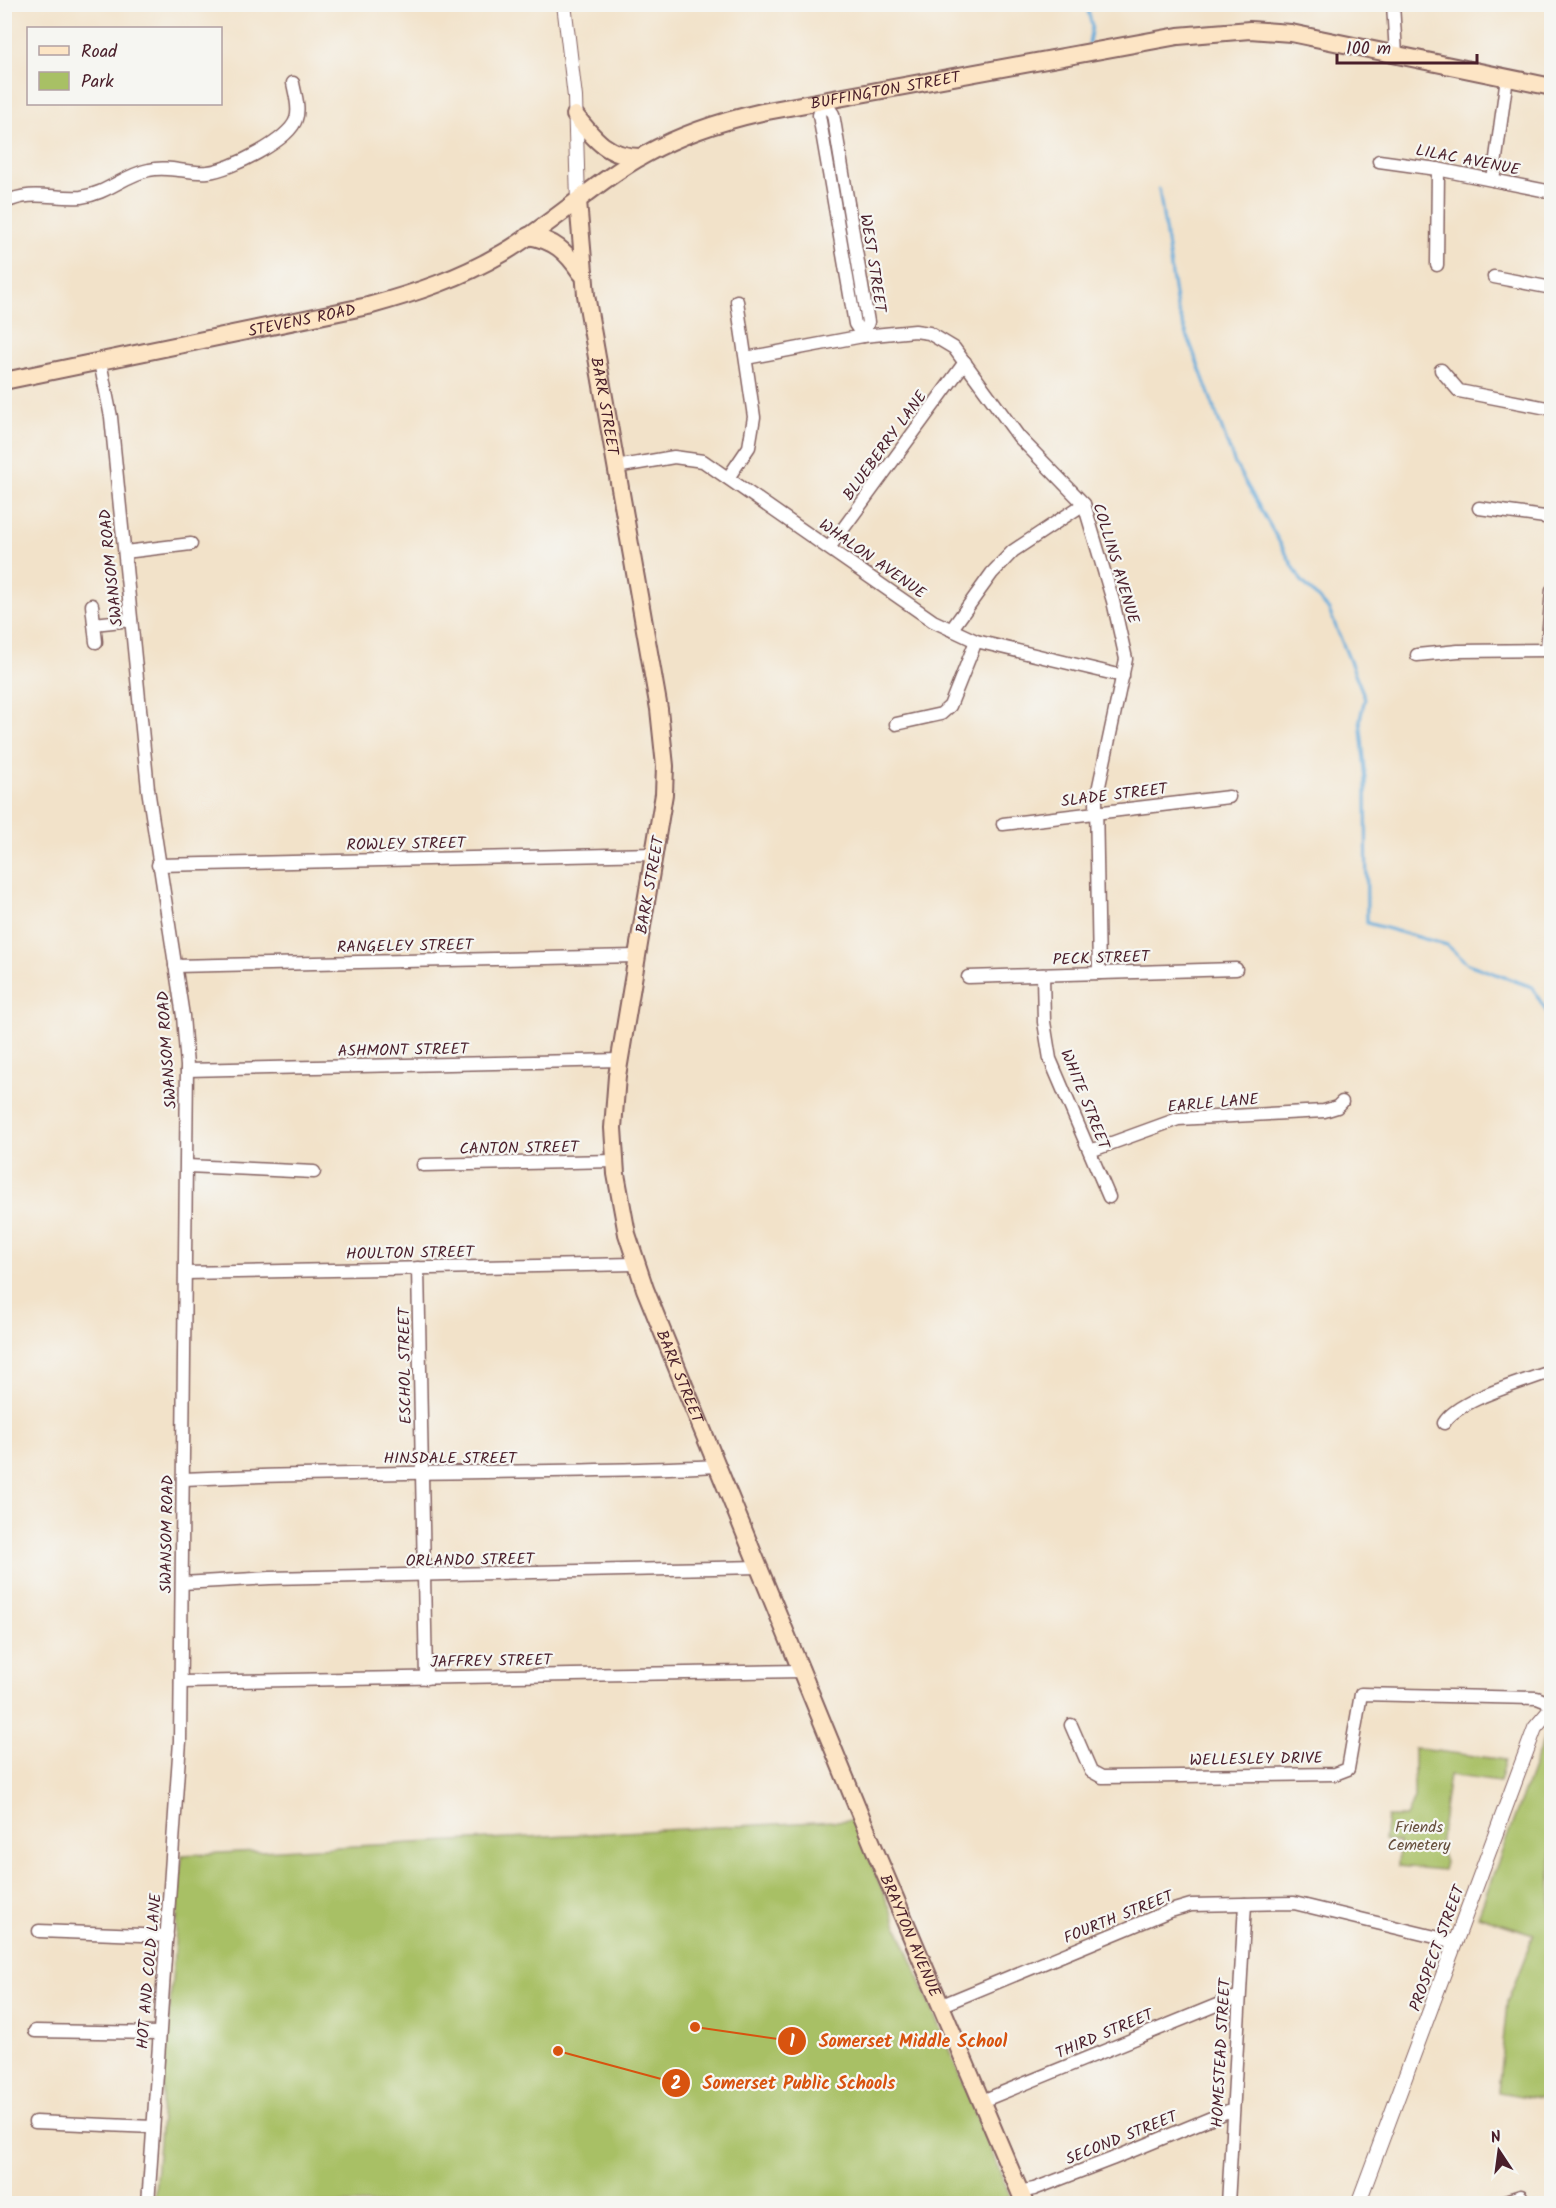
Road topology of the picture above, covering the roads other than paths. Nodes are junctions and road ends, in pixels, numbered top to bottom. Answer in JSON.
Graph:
{"nodes":[{"id":1,"x":564,"y":4,"type":"edge"},
{"id":2,"x":1393,"y":4,"type":"edge"},
{"id":3,"x":1396,"y":54,"type":"junction"},
{"id":4,"x":1507,"y":77,"type":"junction"},
{"id":5,"x":293,"y":82,"type":"dead end"},
{"id":6,"x":1551,"y":87,"type":"edge"},
{"id":7,"x":824,"y":101,"type":"junction"},
{"id":8,"x":575,"y":115,"type":"junction"},
{"id":9,"x":640,"y":157,"type":"junction"},
{"id":10,"x":1379,"y":160,"type":"dead end"},
{"id":11,"x":1438,"y":169,"type":"junction"},
{"id":12,"x":1493,"y":180,"type":"junction"},
{"id":13,"x":1551,"y":192,"type":"edge"},
{"id":14,"x":578,"y":201,"type":"junction"},
{"id":15,"x":4,"y":204,"type":"edge"},
{"id":16,"x":528,"y":236,"type":"junction"},
{"id":17,"x":1437,"y":265,"type":"dead end"},
{"id":18,"x":583,"y":277,"type":"junction"},
{"id":19,"x":1494,"y":277,"type":"dead end"},
{"id":20,"x":1551,"y":288,"type":"edge"},
{"id":21,"x":737,"y":301,"type":"dead end"},
{"id":22,"x":863,"y":336,"type":"junction"},
{"id":23,"x":746,"y":358,"type":"junction"},
{"id":24,"x":100,"y":362,"type":"junction"},
{"id":25,"x":965,"y":362,"type":"junction"},
{"id":26,"x":1441,"y":370,"type":"dead end"},
{"id":27,"x":4,"y":381,"type":"edge"},
{"id":28,"x":1551,"y":409,"type":"edge"},
{"id":29,"x":616,"y":467,"type":"junction"},
{"id":30,"x":728,"y":478,"type":"junction"},
{"id":31,"x":1084,"y":504,"type":"junction"},
{"id":32,"x":1479,"y":508,"type":"dead end"},
{"id":33,"x":1551,"y":518,"type":"edge"},
{"id":34,"x":191,"y":544,"type":"dead end"},
{"id":35,"x":829,"y":548,"type":"junction"},
{"id":36,"x":124,"y":552,"type":"junction"},
{"id":37,"x":1551,"y":590,"type":"edge"},
{"id":38,"x":92,"y":605,"type":"dead end"},
{"id":39,"x":131,"y":620,"type":"junction"},
{"id":40,"x":94,"y":624,"type":"junction"},
{"id":41,"x":951,"y":630,"type":"junction"},
{"id":42,"x":976,"y":641,"type":"junction"},
{"id":43,"x":96,"y":642,"type":"dead end"},
{"id":44,"x":1549,"y":650,"type":"edge"},
{"id":45,"x":1417,"y":655,"type":"dead end"},
{"id":46,"x":1123,"y":676,"type":"junction"},
{"id":47,"x":896,"y":724,"type":"dead end"},
{"id":48,"x":1229,"y":797,"type":"dead end"},
{"id":49,"x":1096,"y":813,"type":"junction"},
{"id":50,"x":1003,"y":824,"type":"dead end"},
{"id":51,"x":654,"y":854,"type":"junction"},
{"id":52,"x":158,"y":865,"type":"junction"},
{"id":53,"x":636,"y":956,"type":"junction"},
{"id":54,"x":175,"y":966,"type":"junction"},
{"id":55,"x":1236,"y":969,"type":"dead end"},
{"id":56,"x":1099,"y":973,"type":"junction"},
{"id":57,"x":1043,"y":975,"type":"junction"},
{"id":58,"x":968,"y":977,"type":"dead end"},
{"id":59,"x":620,"y":1060,"type":"junction"},
{"id":60,"x":187,"y":1070,"type":"junction"},
{"id":61,"x":1342,"y":1102,"type":"dead end"},
{"id":62,"x":1090,"y":1151,"type":"junction"},
{"id":63,"x":615,"y":1161,"type":"junction"},
{"id":64,"x":423,"y":1165,"type":"dead end"},
{"id":65,"x":187,"y":1166,"type":"junction"},
{"id":66,"x":314,"y":1172,"type":"dead end"},
{"id":67,"x":1109,"y":1197,"type":"dead end"},
{"id":68,"x":635,"y":1264,"type":"junction"},
{"id":69,"x":418,"y":1268,"type":"junction"},
{"id":70,"x":186,"y":1273,"type":"junction"},
{"id":71,"x":1551,"y":1371,"type":"edge"},
{"id":72,"x":1444,"y":1424,"type":"dead end"},
{"id":73,"x":717,"y":1466,"type":"junction"},
{"id":74,"x":423,"y":1472,"type":"junction"},
{"id":75,"x":184,"y":1479,"type":"junction"},
{"id":76,"x":759,"y":1567,"type":"junction"},
{"id":77,"x":423,"y":1576,"type":"junction"},
{"id":78,"x":182,"y":1583,"type":"junction"},
{"id":79,"x":801,"y":1671,"type":"junction"},
{"id":80,"x":426,"y":1678,"type":"junction"},
{"id":81,"x":181,"y":1683,"type":"junction"},
{"id":82,"x":1551,"y":1704,"type":"edge"},
{"id":83,"x":1551,"y":1708,"type":"edge"},
{"id":84,"x":1071,"y":1725,"type":"dead end"},
{"id":85,"x":827,"y":1733,"type":"joint"},
{"id":86,"x":180,"y":1741,"type":"joint"},
{"id":87,"x":1245,"y":1904,"type":"junction"},
{"id":88,"x":39,"y":1931,"type":"dead end"},
{"id":89,"x":167,"y":1936,"type":"junction"},
{"id":90,"x":1456,"y":1942,"type":"junction"},
{"id":91,"x":1239,"y":1996,"type":"junction"},
{"id":92,"x":942,"y":2005,"type":"junction"},
{"id":93,"x":35,"y":2031,"type":"dead end"},
{"id":94,"x":159,"y":2033,"type":"junction"},
{"id":95,"x":982,"y":2101,"type":"junction"},
{"id":96,"x":1233,"y":2109,"type":"junction"},
{"id":97,"x":35,"y":2122,"type":"dead end"},
{"id":98,"x":153,"y":2127,"type":"junction"},
{"id":99,"x":1521,"y":2196,"type":"dead end"},
{"id":100,"x":1022,"y":2198,"type":"edge"},
{"id":101,"x":148,"y":2204,"type":"edge"},
{"id":102,"x":1228,"y":2204,"type":"edge"},
{"id":103,"x":1358,"y":2204,"type":"edge"},
{"id":104,"x":1496,"y":2204,"type":"edge"}],
"edges":[{"from":1,"to":8,"type":"street","name":"BARK STREET"},
{"from":2,"to":3,"type":"street"},
{"from":3,"to":4,"type":"main road","name":"BUFFINGTON STREET"},
{"from":3,"to":7,"type":"main road","name":"BUFFINGTON STREET"},
{"from":4,"to":6,"type":"main road","name":"BUFFINGTON STREET"},
{"from":4,"to":12,"type":"street"},
{"from":5,"to":15,"type":"street"},
{"from":7,"to":9,"type":"main road","name":"BUFFINGTON STREET"},
{"from":7,"to":22,"type":"street","name":"WEST STREET"},
{"from":8,"to":9,"type":"main road"},
{"from":8,"to":14,"type":"street","name":"BARK STREET"},
{"from":9,"to":14,"type":"main road","name":"BUFFINGTON STREET"},
{"from":10,"to":11,"type":"street","name":"LILAC AVENUE"},
{"from":11,"to":12,"type":"street","name":"LILAC AVENUE"},
{"from":11,"to":17,"type":"street"},
{"from":12,"to":13,"type":"street","name":"LILAC AVENUE"},
{"from":14,"to":16,"type":"main road","name":"STEVENS ROAD"},
{"from":14,"to":18,"type":"main road","name":"BARK STREET"},
{"from":16,"to":18,"type":"main road"},
{"from":16,"to":24,"type":"main road","name":"STEVENS ROAD"},
{"from":18,"to":29,"type":"main road","name":"BARK STREET"},
{"from":19,"to":20,"type":"street"},
{"from":21,"to":23,"type":"street"},
{"from":22,"to":23,"type":"street","name":"COLLINS AVENUE"},
{"from":22,"to":25,"type":"street","name":"COLLINS AVENUE"},
{"from":23,"to":30,"type":"street"},
{"from":24,"to":27,"type":"main road","name":"STEVENS ROAD"},
{"from":24,"to":36,"type":"street","name":"SWANSOM ROAD"},
{"from":25,"to":31,"type":"street","name":"COLLINS AVENUE"},
{"from":25,"to":35,"type":"street","name":"BLUEBERRY LANE"},
{"from":26,"to":28,"type":"street"},
{"from":29,"to":30,"type":"street","name":"WHALON AVENUE"},
{"from":29,"to":51,"type":"main road","name":"BARK STREET"},
{"from":30,"to":35,"type":"street","name":"WHALON AVENUE"},
{"from":31,"to":41,"type":"street"},
{"from":31,"to":46,"type":"street","name":"COLLINS AVENUE"},
{"from":32,"to":33,"type":"street"},
{"from":34,"to":36,"type":"street"},
{"from":35,"to":41,"type":"street","name":"WHALON AVENUE"},
{"from":36,"to":39,"type":"street","name":"SWANSOM ROAD"},
{"from":37,"to":44,"type":"street"},
{"from":38,"to":40,"type":"street"},
{"from":39,"to":40,"type":"street"},
{"from":39,"to":52,"type":"street","name":"SWANSOM ROAD"},
{"from":40,"to":43,"type":"street"},
{"from":41,"to":42,"type":"street","name":"WHALON AVENUE"},
{"from":42,"to":46,"type":"street","name":"WHALON AVENUE"},
{"from":42,"to":47,"type":"street"},
{"from":44,"to":45,"type":"street"},
{"from":46,"to":49,"type":"street","name":"COLLINS AVENUE"},
{"from":48,"to":49,"type":"street","name":"SLADE STREET"},
{"from":49,"to":50,"type":"street","name":"SLADE STREET"},
{"from":49,"to":56,"type":"street","name":"COLLINS AVENUE"},
{"from":51,"to":52,"type":"street","name":"ROWLEY STREET"},
{"from":51,"to":53,"type":"main road","name":"BARK STREET"},
{"from":52,"to":54,"type":"street","name":"SWANSOM ROAD"},
{"from":53,"to":54,"type":"street","name":"RANGELEY STREET"},
{"from":53,"to":59,"type":"main road","name":"BARK STREET"},
{"from":54,"to":60,"type":"street","name":"SWANSOM ROAD"},
{"from":55,"to":56,"type":"street","name":"PECK STREET"},
{"from":56,"to":57,"type":"street","name":"PECK STREET"},
{"from":57,"to":58,"type":"street","name":"PECK STREET"},
{"from":57,"to":62,"type":"street","name":"WHITE STREET"},
{"from":59,"to":60,"type":"street","name":"ASHMONT STREET"},
{"from":59,"to":63,"type":"main road","name":"BARK STREET"},
{"from":60,"to":65,"type":"street","name":"SWANSOM ROAD"},
{"from":61,"to":62,"type":"street","name":"EARLE LANE"},
{"from":62,"to":67,"type":"street","name":"WHITE STREET"},
{"from":63,"to":64,"type":"street","name":"CANTON STREET"},
{"from":63,"to":68,"type":"main road","name":"BARK STREET"},
{"from":65,"to":66,"type":"street"},
{"from":65,"to":70,"type":"street","name":"SWANSOM ROAD"},
{"from":68,"to":69,"type":"street","name":"HOULTON STREET"},
{"from":68,"to":73,"type":"main road","name":"BARK STREET"},
{"from":69,"to":70,"type":"street","name":"HOULTON STREET"},
{"from":69,"to":74,"type":"street","name":"ESCHOL STREET"},
{"from":70,"to":75,"type":"street","name":"SWANSOM ROAD"},
{"from":71,"to":72,"type":"street"},
{"from":73,"to":74,"type":"street","name":"HINSDALE STREET"},
{"from":73,"to":76,"type":"main road","name":"BARK STREET"},
{"from":74,"to":75,"type":"street","name":"HINSDALE STREET"},
{"from":74,"to":77,"type":"street","name":"ESCHOL STREET"},
{"from":75,"to":78,"type":"street","name":"SWANSOM ROAD"},
{"from":76,"to":77,"type":"street","name":"ORLANDO STREET"},
{"from":76,"to":79,"type":"main road","name":"BARK STREET"},
{"from":77,"to":78,"type":"street","name":"ORLANDO STREET"},
{"from":77,"to":80,"type":"street","name":"ESCHOL STREET"},
{"from":78,"to":81,"type":"street","name":"SWANSOM ROAD"},
{"from":79,"to":80,"type":"street","name":"JAFFREY STREET"},
{"from":79,"to":85,"type":"main road","name":"BARK STREET"},
{"from":80,"to":81,"type":"street","name":"JAFFREY STREET"},
{"from":81,"to":86,"type":"street","name":"SWANSOM ROAD"},
{"from":82,"to":84,"type":"street","name":"WELLESLEY DRIVE"},
{"from":83,"to":90,"type":"street","name":"PROSPECT STREET"},
{"from":85,"to":92,"type":"main road","name":"BRAYTON AVENUE"},
{"from":86,"to":89,"type":"street","name":"HOT AND COLD LANE"},
{"from":87,"to":90,"type":"street","name":"FOURTH STREET"},
{"from":87,"to":91,"type":"street","name":"HOMESTEAD STREET"},
{"from":87,"to":92,"type":"street","name":"FOURTH STREET"},
{"from":88,"to":89,"type":"street"},
{"from":89,"to":94,"type":"street","name":"HOT AND COLD LANE"},
{"from":90,"to":103,"type":"street","name":"PROSPECT STREET"},
{"from":91,"to":95,"type":"street","name":"THIRD STREET"},
{"from":91,"to":96,"type":"street","name":"HOMESTEAD STREET"},
{"from":92,"to":95,"type":"main road","name":"BRAYTON AVENUE"},
{"from":93,"to":94,"type":"street"},
{"from":94,"to":98,"type":"street","name":"HOT AND COLD LANE"},
{"from":95,"to":100,"type":"main road","name":"BRAYTON AVENUE"},
{"from":96,"to":100,"type":"street","name":"SECOND STREET"},
{"from":96,"to":102,"type":"street","name":"HOMESTEAD STREET"},
{"from":97,"to":98,"type":"street"},
{"from":98,"to":101,"type":"street","name":"HOT AND COLD LANE"},
{"from":99,"to":104,"type":"street"}]}
